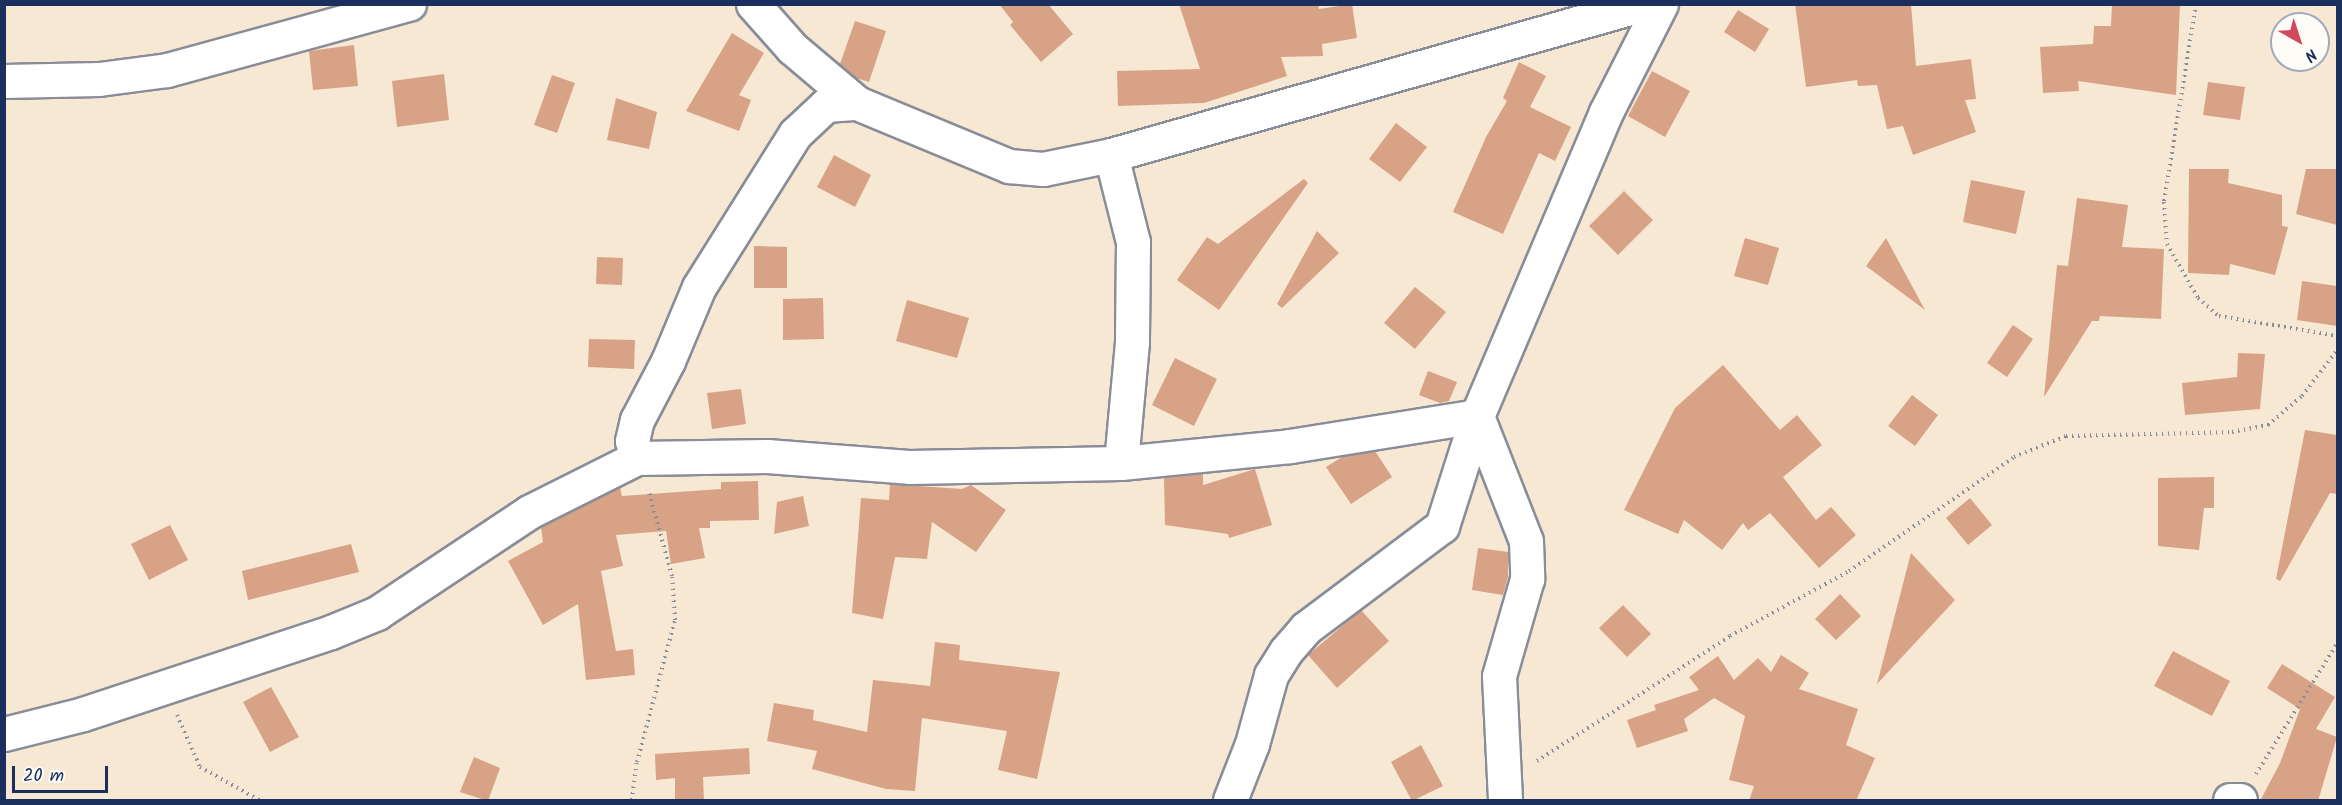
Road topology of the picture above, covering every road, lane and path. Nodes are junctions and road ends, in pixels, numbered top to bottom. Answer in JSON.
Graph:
{"nodes":[{"id":1,"x":409,"y":4,"type":"edge"},
{"id":2,"x":753,"y":4,"type":"edge"},
{"id":3,"x":1644,"y":4,"type":"edge"},
{"id":4,"x":1661,"y":4,"type":"edge"},
{"id":5,"x":2196,"y":4,"type":"edge"},
{"id":6,"x":4,"y":81,"type":"edge"},
{"id":7,"x":857,"y":102,"type":"junction"},
{"id":8,"x":1111,"y":155,"type":"junction"},
{"id":9,"x":2337,"y":336,"type":"edge"},
{"id":10,"x":2337,"y":349,"type":"edge"},
{"id":11,"x":1477,"y":416,"type":"junction"},
{"id":12,"x":637,"y":458,"type":"junction"},
{"id":13,"x":1120,"y":463,"type":"junction"},
{"id":14,"x":2337,"y":642,"type":"edge"},
{"id":15,"x":164,"y":687,"type":"junction"},
{"id":16,"x":4,"y":734,"type":"edge"},
{"id":17,"x":1504,"y":791,"type":"edge"},
{"id":18,"x":2240,"y":800,"type":"edge"},
{"id":19,"x":259,"y":801,"type":"edge"},
{"id":20,"x":632,"y":801,"type":"edge"},
{"id":21,"x":1230,"y":801,"type":"edge"},
{"id":22,"x":2230,"y":801,"type":"edge"}],
"edges":[{"from":1,"to":6,"type":"street"},
{"from":2,"to":7,"type":"street"},
{"from":3,"to":8,"type":"street"},
{"from":4,"to":11,"type":"street"},
{"from":5,"to":9,"type":"path"},
{"from":7,"to":8,"type":"street"},
{"from":7,"to":12,"type":"street"},
{"from":8,"to":13,"type":"street"},
{"from":10,"to":17,"type":"path"},
{"from":11,"to":13,"type":"street"},
{"from":11,"to":17,"type":"street"},
{"from":11,"to":21,"type":"street"},
{"from":12,"to":13,"type":"street"},
{"from":12,"to":15,"type":"street"},
{"from":12,"to":20,"type":"path"},
{"from":14,"to":18,"type":"path"},
{"from":15,"to":16,"type":"street"},
{"from":15,"to":19,"type":"path"},
{"from":18,"to":22,"type":"street"}]}
